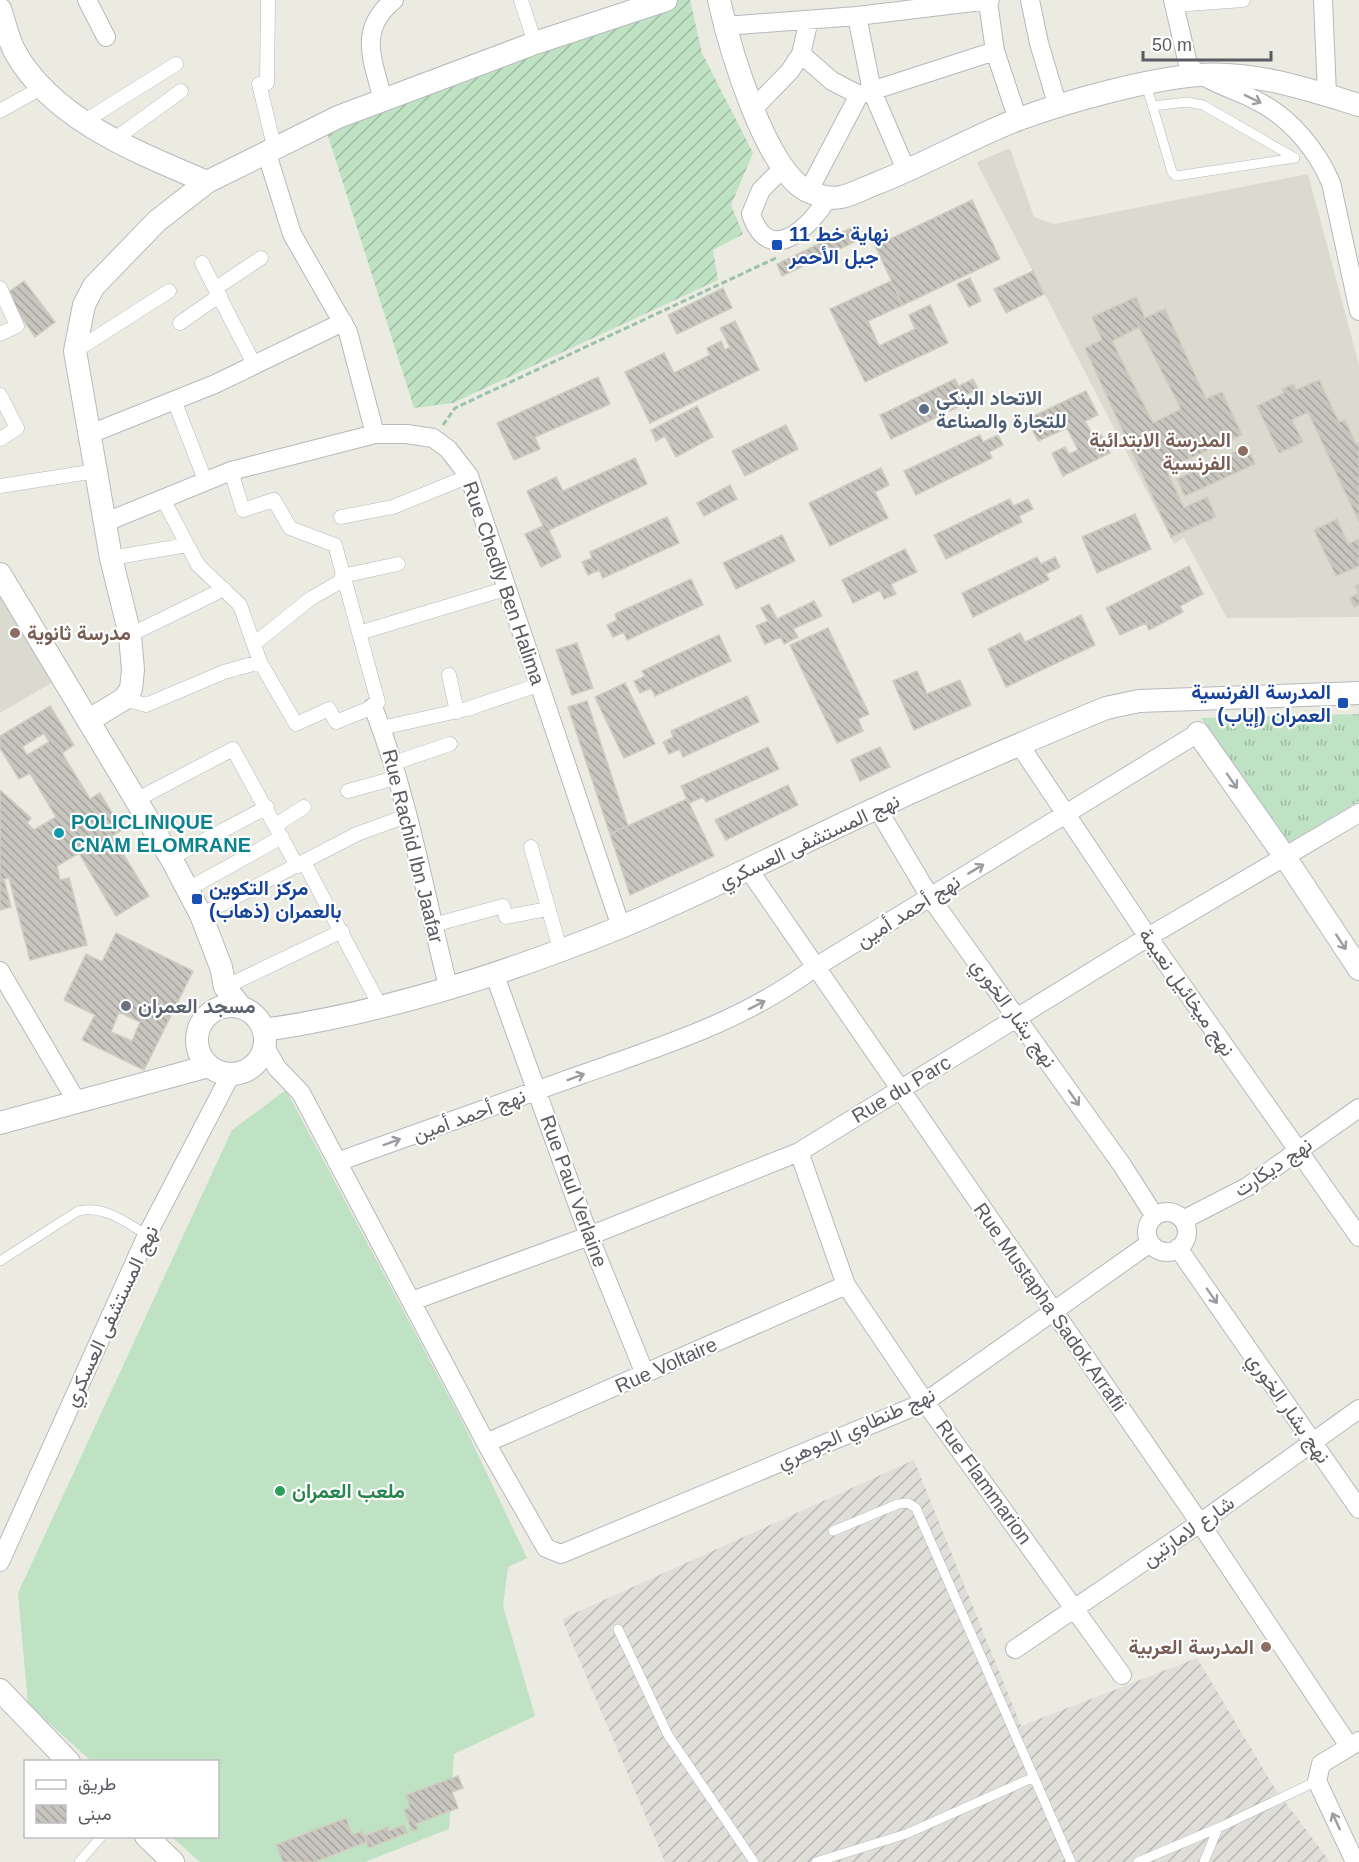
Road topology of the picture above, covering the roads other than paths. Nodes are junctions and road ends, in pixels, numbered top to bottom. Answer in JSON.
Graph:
{"nodes":[{"id":1,"x":87,"y":0,"type":"edge"},
{"id":2,"x":268,"y":0,"type":"edge"},
{"id":3,"x":392,"y":0,"type":"edge"},
{"id":4,"x":521,"y":0,"type":"edge"},
{"id":5,"x":666,"y":0,"type":"edge"},
{"id":6,"x":719,"y":0,"type":"edge"},
{"id":7,"x":1243,"y":0,"type":"edge"},
{"id":8,"x":1323,"y":0,"type":"edge"},
{"id":9,"x":989,"y":1,"type":"edge"},
{"id":10,"x":1028,"y":1,"type":"edge"},
{"id":11,"x":1174,"y":3,"type":"edge"},
{"id":12,"x":622,"y":6,"type":"edge"},
{"id":13,"x":0,"y":9,"type":"edge"},
{"id":14,"x":857,"y":16,"type":"junction"},
{"id":15,"x":809,"y":20,"type":"junction"},
{"id":16,"x":725,"y":26,"type":"junction"},
{"id":17,"x":4,"y":34,"type":"edge"},
{"id":18,"x":106,"y":37,"type":"dead end"},
{"id":19,"x":535,"y":43,"type":"junction"},
{"id":20,"x":995,"y":51,"type":"junction"},
{"id":21,"x":801,"y":54,"type":"junction"},
{"id":22,"x":176,"y":64,"type":"dead end"},
{"id":23,"x":1200,"y":75,"type":"junction"},
{"id":24,"x":1146,"y":84,"type":"junction"},
{"id":25,"x":41,"y":88,"type":"junction"},
{"id":26,"x":181,"y":92,"type":"dead end"},
{"id":27,"x":865,"y":93,"type":"junction"},
{"id":28,"x":1328,"y":95,"type":"junction"},
{"id":29,"x":383,"y":100,"type":"junction"},
{"id":30,"x":1359,"y":105,"type":"edge"},
{"id":31,"x":1058,"y":106,"type":"junction"},
{"id":32,"x":1153,"y":106,"type":"junction"},
{"id":33,"x":753,"y":109,"type":"junction"},
{"id":34,"x":0,"y":111,"type":"edge"},
{"id":35,"x":1018,"y":120,"type":"junction"},
{"id":36,"x":86,"y":121,"type":"junction"},
{"id":37,"x":115,"y":139,"type":"junction"},
{"id":38,"x":271,"y":152,"type":"junction"},
{"id":39,"x":782,"y":169,"type":"junction"},
{"id":40,"x":907,"y":172,"type":"junction"},
{"id":41,"x":207,"y":182,"type":"junction"},
{"id":42,"x":818,"y":195,"type":"junction"},
{"id":43,"x":261,"y":258,"type":"dead end"},
{"id":44,"x":202,"y":263,"type":"dead end"},
{"id":45,"x":0,"y":288,"type":"edge"},
{"id":46,"x":170,"y":291,"type":"dead end"},
{"id":47,"x":218,"y":291,"type":"junction"},
{"id":48,"x":1359,"y":310,"type":"edge"},
{"id":49,"x":343,"y":322,"type":"junction"},
{"id":50,"x":180,"y":323,"type":"dead end"},
{"id":51,"x":0,"y":334,"type":"edge"},
{"id":52,"x":75,"y":351,"type":"junction"},
{"id":53,"x":254,"y":364,"type":"junction"},
{"id":54,"x":0,"y":395,"type":"edge"},
{"id":55,"x":174,"y":400,"type":"junction"},
{"id":56,"x":90,"y":434,"type":"junction"},
{"id":57,"x":375,"y":434,"type":"junction"},
{"id":58,"x":0,"y":439,"type":"edge"},
{"id":59,"x":96,"y":471,"type":"junction"},
{"id":60,"x":231,"y":471,"type":"junction"},
{"id":61,"x":469,"y":476,"type":"junction"},
{"id":62,"x":205,"y":480,"type":"junction"},
{"id":63,"x":0,"y":486,"type":"edge"},
{"id":64,"x":163,"y":499,"type":"junction"},
{"id":65,"x":341,"y":517,"type":"dead end"},
{"id":66,"x":106,"y":522,"type":"junction"},
{"id":67,"x":187,"y":545,"type":"junction"},
{"id":68,"x":111,"y":558,"type":"junction"},
{"id":69,"x":398,"y":564,"type":"dead end"},
{"id":70,"x":0,"y":574,"type":"edge"},
{"id":71,"x":343,"y":578,"type":"junction"},
{"id":72,"x":224,"y":589,"type":"junction"},
{"id":73,"x":505,"y":590,"type":"junction"},
{"id":74,"x":359,"y":633,"type":"junction"},
{"id":75,"x":130,"y":635,"type":"junction"},
{"id":76,"x":254,"y":644,"type":"junction"},
{"id":77,"x":260,"y":662,"type":"junction"},
{"id":78,"x":449,"y":675,"type":"dead end"},
{"id":79,"x":538,"y":685,"type":"junction"},
{"id":80,"x":1359,"y":693,"type":"edge"},
{"id":81,"x":124,"y":699,"type":"junction"},
{"id":82,"x":373,"y":707,"type":"junction"},
{"id":83,"x":457,"y":712,"type":"junction"},
{"id":84,"x":89,"y":720,"type":"junction"},
{"id":85,"x":381,"y":728,"type":"junction"},
{"id":86,"x":1198,"y":733,"type":"joint"},
{"id":87,"x":450,"y":744,"type":"dead end"},
{"id":88,"x":1019,"y":744,"type":"junction"},
{"id":89,"x":396,"y":770,"type":"junction"},
{"id":90,"x":348,"y":791,"type":"dead end"},
{"id":91,"x":136,"y":800,"type":"junction"},
{"id":92,"x":267,"y":807,"type":"junction"},
{"id":93,"x":304,"y":807,"type":"dead end"},
{"id":94,"x":877,"y":808,"type":"junction"},
{"id":95,"x":1068,"y":813,"type":"junction"},
{"id":96,"x":1359,"y":813,"type":"edge"},
{"id":97,"x":409,"y":815,"type":"junction"},
{"id":98,"x":279,"y":831,"type":"junction"},
{"id":99,"x":531,"y":847,"type":"dead end"},
{"id":100,"x":1285,"y":857,"type":"junction"},
{"id":101,"x":171,"y":858,"type":"junction"},
{"id":102,"x":301,"y":864,"type":"junction"},
{"id":103,"x":749,"y":870,"type":"junction"},
{"id":104,"x":188,"y":889,"type":"junction"},
{"id":105,"x":930,"y":897,"type":"junction"},
{"id":106,"x":547,"y":909,"type":"junction"},
{"id":107,"x":201,"y":915,"type":"junction"},
{"id":108,"x":433,"y":925,"type":"junction"},
{"id":109,"x":621,"y":927,"type":"junction"},
{"id":110,"x":342,"y":932,"type":"junction"},
{"id":111,"x":1148,"y":938,"type":"junction"},
{"id":112,"x":560,"y":949,"type":"junction"},
{"id":113,"x":814,"y":968,"type":"junction"},
{"id":114,"x":1359,"y":969,"type":"edge"},
{"id":115,"x":0,"y":971,"type":"edge"},
{"id":116,"x":494,"y":973,"type":"junction"},
{"id":117,"x":448,"y":986,"type":"junction"},
{"id":118,"x":225,"y":987,"type":"junction"},
{"id":119,"x":240,"y":1006,"type":"junction"},
{"id":120,"x":380,"y":1006,"type":"junction"},
{"id":121,"x":1017,"y":1018,"type":"junction"},
{"id":122,"x":265,"y":1038,"type":"junction"},
{"id":123,"x":209,"y":1066,"type":"junction"},
{"id":124,"x":231,"y":1074,"type":"junction"},
{"id":125,"x":900,"y":1089,"type":"junction"},
{"id":126,"x":538,"y":1090,"type":"junction"},
{"id":127,"x":77,"y":1102,"type":"junction"},
{"id":128,"x":1359,"y":1108,"type":"edge"},
{"id":129,"x":0,"y":1123,"type":"edge"},
{"id":130,"x":1298,"y":1150,"type":"junction"},
{"id":131,"x":799,"y":1152,"type":"junction"},
{"id":132,"x":337,"y":1162,"type":"junction"},
{"id":133,"x":1154,"y":1215,"type":"junction"},
{"id":134,"x":1183,"y":1220,"type":"junction"},
{"id":135,"x":147,"y":1235,"type":"junction"},
{"id":136,"x":589,"y":1236,"type":"junction"},
{"id":137,"x":1359,"y":1237,"type":"edge"},
{"id":138,"x":1150,"y":1243,"type":"junction"},
{"id":139,"x":1178,"y":1248,"type":"junction"},
{"id":140,"x":0,"y":1261,"type":"edge"},
{"id":141,"x":846,"y":1285,"type":"junction"},
{"id":142,"x":412,"y":1301,"type":"junction"},
{"id":143,"x":1052,"y":1310,"type":"junction"},
{"id":144,"x":645,"y":1374,"type":"junction"},
{"id":145,"x":925,"y":1402,"type":"junction"},
{"id":146,"x":1359,"y":1409,"type":"edge"},
{"id":147,"x":486,"y":1443,"type":"junction"},
{"id":148,"x":1313,"y":1443,"type":"junction"},
{"id":149,"x":1359,"y":1509,"type":"edge"},
{"id":150,"x":1200,"y":1523,"type":"junction"},
{"id":151,"x":832,"y":1531,"type":"dead end"},
{"id":152,"x":0,"y":1562,"type":"edge"},
{"id":153,"x":1076,"y":1608,"type":"junction"},
{"id":154,"x":618,"y":1629,"type":"dead end"},
{"id":155,"x":1015,"y":1649,"type":"dead end"},
{"id":156,"x":1122,"y":1675,"type":"dead end"},
{"id":157,"x":0,"y":1690,"type":"edge"},
{"id":158,"x":1354,"y":1744,"type":"edge"},
{"id":159,"x":68,"y":1760,"type":"edge"},
{"id":160,"x":1032,"y":1778,"type":"junction"},
{"id":161,"x":1317,"y":1781,"type":"junction"},
{"id":162,"x":1218,"y":1828,"type":"junction"},
{"id":163,"x":100,"y":1838,"type":"edge"},
{"id":164,"x":148,"y":1838,"type":"edge"},
{"id":165,"x":79,"y":1862,"type":"edge"},
{"id":166,"x":172,"y":1862,"type":"edge"},
{"id":167,"x":754,"y":1862,"type":"edge"},
{"id":168,"x":816,"y":1862,"type":"edge"},
{"id":169,"x":1071,"y":1862,"type":"edge"},
{"id":170,"x":1138,"y":1862,"type":"edge"},
{"id":171,"x":1204,"y":1862,"type":"edge"},
{"id":172,"x":1355,"y":1862,"type":"edge"}],
"edges":[{"from":1,"to":18,"type":"street"},
{"from":2,"to":38,"type":"street"},
{"from":3,"to":29,"type":"street"},
{"from":4,"to":19,"type":"street"},
{"from":5,"to":12,"type":"street"},
{"from":6,"to":16,"type":"street"},
{"from":7,"to":11,"type":"street"},
{"from":8,"to":28,"type":"street"},
{"from":9,"to":14,"type":"street"},
{"from":9,"to":20,"type":"street"},
{"from":10,"to":31,"type":"street"},
{"from":11,"to":23,"type":"street"},
{"from":12,"to":19,"type":"street"},
{"from":13,"to":17,"type":"street"},
{"from":14,"to":15,"type":"street"},
{"from":14,"to":27,"type":"street"},
{"from":15,"to":16,"type":"street"},
{"from":15,"to":21,"type":"street"},
{"from":16,"to":33,"type":"street"},
{"from":17,"to":25,"type":"street"},
{"from":19,"to":29,"type":"street"},
{"from":20,"to":27,"type":"street"},
{"from":20,"to":35,"type":"street"},
{"from":21,"to":27,"type":"street"},
{"from":21,"to":33,"type":"street"},
{"from":22,"to":36,"type":"street"},
{"from":23,"to":24,"type":"street"},
{"from":23,"to":28,"type":"street"},
{"from":23,"to":48,"type":"street","one_way":true},
{"from":24,"to":31,"type":"street"},
{"from":24,"to":32,"type":"lane"},
{"from":25,"to":34,"type":"street"},
{"from":25,"to":36,"type":"street"},
{"from":26,"to":37,"type":"street"},
{"from":27,"to":40,"type":"street"},
{"from":27,"to":42,"type":"street"},
{"from":28,"to":30,"type":"street"},
{"from":29,"to":38,"type":"street"},
{"from":31,"to":35,"type":"street"},
{"from":32,"to":32,"type":"lane"},
{"from":33,"to":39,"type":"street"},
{"from":35,"to":40,"type":"street"},
{"from":36,"to":37,"type":"street"},
{"from":37,"to":41,"type":"street"},
{"from":38,"to":41,"type":"street"},
{"from":38,"to":49,"type":"street"},
{"from":39,"to":42,"type":"street"},
{"from":39,"to":42,"type":"street"},
{"from":40,"to":42,"type":"street"},
{"from":41,"to":52,"type":"street"},
{"from":43,"to":47,"type":"street"},
{"from":44,"to":47,"type":"street"},
{"from":45,"to":51,"type":"street"},
{"from":46,"to":52,"type":"street"},
{"from":47,"to":50,"type":"street"},
{"from":47,"to":53,"type":"street"},
{"from":49,"to":53,"type":"street"},
{"from":49,"to":57,"type":"street"},
{"from":52,"to":56,"type":"street"},
{"from":53,"to":55,"type":"street"},
{"from":54,"to":58,"type":"street"},
{"from":55,"to":56,"type":"street"},
{"from":55,"to":62,"type":"street"},
{"from":56,"to":59,"type":"street"},
{"from":57,"to":60,"type":"street"},
{"from":57,"to":61,"type":"street","name":"Rue Chedly Ben Halima"},
{"from":59,"to":63,"type":"street"},
{"from":59,"to":66,"type":"street"},
{"from":60,"to":62,"type":"street"},
{"from":60,"to":71,"type":"street"},
{"from":61,"to":65,"type":"street"},
{"from":61,"to":73,"type":"street","name":"Rue Chedly Ben Halima"},
{"from":62,"to":64,"type":"street"},
{"from":64,"to":66,"type":"street"},
{"from":64,"to":67,"type":"street"},
{"from":66,"to":68,"type":"street"},
{"from":67,"to":68,"type":"street"},
{"from":67,"to":72,"type":"street"},
{"from":68,"to":75,"type":"street"},
{"from":69,"to":71,"type":"street"},
{"from":70,"to":84,"type":"street"},
{"from":71,"to":74,"type":"street"},
{"from":71,"to":76,"type":"street"},
{"from":72,"to":75,"type":"street"},
{"from":72,"to":76,"type":"street"},
{"from":73,"to":74,"type":"street"},
{"from":73,"to":79,"type":"street","name":"Rue Chedly Ben Halima"},
{"from":74,"to":82,"type":"street"},
{"from":75,"to":81,"type":"street"},
{"from":76,"to":77,"type":"street"},
{"from":77,"to":81,"type":"street"},
{"from":77,"to":82,"type":"street"},
{"from":78,"to":83,"type":"street"},
{"from":79,"to":83,"type":"street"},
{"from":79,"to":109,"type":"street","name":"Rue Chedly Ben Halima"},
{"from":80,"to":88,"type":"street","name":"نهج المستشفى العسكري"},
{"from":81,"to":84,"type":"street"},
{"from":82,"to":85,"type":"street","name":"Rue Rachid Ibn Jaafar"},
{"from":83,"to":85,"type":"street"},
{"from":84,"to":91,"type":"street"},
{"from":85,"to":89,"type":"street","name":"Rue Rachid Ibn Jaafar"},
{"from":86,"to":95,"type":"street","name":"نهج أحمد أمين"},
{"from":86,"to":100,"type":"street","name":"نهج أحمد أمين","one_way":true},
{"from":87,"to":89,"type":"street"},
{"from":88,"to":94,"type":"street","name":"نهج المستشفى العسكري"},
{"from":88,"to":95,"type":"street","name":"نهج ميخائيل نعيمة"},
{"from":89,"to":90,"type":"street"},
{"from":89,"to":97,"type":"street","name":"Rue Rachid Ibn Jaafar"},
{"from":91,"to":92,"type":"street"},
{"from":91,"to":101,"type":"street"},
{"from":92,"to":98,"type":"street"},
{"from":92,"to":101,"type":"street"},
{"from":93,"to":98,"type":"street"},
{"from":94,"to":103,"type":"street","name":"نهج المستشفى العسكري"},
{"from":94,"to":105,"type":"street","name":"نهج بشار الخوري"},
{"from":105,"to":95,"type":"street","name":"نهج أحمد أمين","one_way":true},
{"from":95,"to":111,"type":"street","name":"نهج ميخائيل نعيمة"},
{"from":96,"to":100,"type":"street","name":"Rue du Parc"},
{"from":97,"to":102,"type":"street"},
{"from":97,"to":108,"type":"street","name":"Rue Rachid Ibn Jaafar"},
{"from":98,"to":102,"type":"street"},
{"from":98,"to":104,"type":"street"},
{"from":99,"to":106,"type":"street"},
{"from":100,"to":111,"type":"street","name":"Rue du Parc"},
{"from":100,"to":114,"type":"street","name":"نهج أحمد أمين","one_way":true},
{"from":101,"to":104,"type":"street"},
{"from":102,"to":107,"type":"street"},
{"from":102,"to":110,"type":"street"},
{"from":103,"to":109,"type":"street","name":"نهج المستشفى العسكري"},
{"from":103,"to":113,"type":"street","name":"Rue Mustapha Sadok Arrafii"},
{"from":104,"to":107,"type":"street"},
{"from":105,"to":113,"type":"street","name":"نهج أحمد أمين"},
{"from":105,"to":121,"type":"street","name":"نهج بشار الخوري"},
{"from":106,"to":108,"type":"street"},
{"from":106,"to":112,"type":"street"},
{"from":107,"to":118,"type":"street"},
{"from":108,"to":117,"type":"street","name":"Rue Rachid Ibn Jaafar"},
{"from":109,"to":112,"type":"street","name":"نهج المستشفى العسكري"},
{"from":110,"to":118,"type":"street"},
{"from":110,"to":120,"type":"street"},
{"from":111,"to":121,"type":"street","name":"Rue du Parc"},
{"from":111,"to":130,"type":"street","name":"نهج ميخائيل نعيمة"},
{"from":112,"to":116,"type":"street","name":"نهج المستشفى العسكري"},
{"from":113,"to":125,"type":"street","name":"Rue Mustapha Sadok Arrafii"},
{"from":126,"to":113,"type":"street","name":"نهج أحمد أمين","one_way":true},
{"from":115,"to":127,"type":"street"},
{"from":116,"to":117,"type":"street","name":"نهج المستشفى العسكري"},
{"from":116,"to":126,"type":"street","name":"Rue Paul Verlaine"},
{"from":117,"to":120,"type":"street","name":"نهج المستشفى العسكري"},
{"from":118,"to":119,"type":"street"},
{"from":119,"to":122,"type":"street"},
{"from":119,"to":123,"type":"street"},
{"from":120,"to":122,"type":"street","name":"نهج المستشفى العسكري"},
{"from":121,"to":125,"type":"street","name":"Rue du Parc"},
{"from":121,"to":133,"type":"street","name":"نهج بشار الخوري","one_way":true},
{"from":122,"to":124,"type":"street"},
{"from":122,"to":132,"type":"street"},
{"from":123,"to":124,"type":"street"},
{"from":123,"to":127,"type":"street"},
{"from":124,"to":135,"type":"street","name":"نهج المستشفى العسكري"},
{"from":125,"to":131,"type":"street","name":"Rue du Parc"},
{"from":125,"to":143,"type":"street","name":"Rue Mustapha Sadok Arrafii"},
{"from":132,"to":126,"type":"street","name":"نهج أحمد أمين","one_way":true},
{"from":126,"to":136,"type":"street","name":"Rue Paul Verlaine"},
{"from":127,"to":129,"type":"street"},
{"from":128,"to":130,"type":"street","name":"نهج ديكارت"},
{"from":130,"to":134,"type":"street","name":"نهج ديكارت"},
{"from":130,"to":137,"type":"street","name":"نهج ميخائيل نعيمة"},
{"from":131,"to":136,"type":"street","name":"Rue du Parc"},
{"from":131,"to":141,"type":"street","name":"Rue Flammarion"},
{"from":132,"to":142,"type":"street"},
{"from":133,"to":134,"type":"street"},
{"from":133,"to":138,"type":"street"},
{"from":134,"to":139,"type":"street"},
{"from":135,"to":140,"type":"lane"},
{"from":135,"to":152,"type":"street","name":"نهج المستشفى العسكري"},
{"from":136,"to":142,"type":"street","name":"Rue du Parc"},
{"from":136,"to":144,"type":"street","name":"Rue Paul Verlaine"},
{"from":138,"to":139,"type":"street"},
{"from":138,"to":143,"type":"street","name":"نهج طنطاوي الجوهري"},
{"from":139,"to":148,"type":"street","name":"نهج بشار الخوري","one_way":true},
{"from":141,"to":144,"type":"street","name":"Rue Voltaire"},
{"from":141,"to":145,"type":"street","name":"Rue Flammarion"},
{"from":142,"to":147,"type":"street"},
{"from":143,"to":145,"type":"street","name":"نهج طنطاوي الجوهري"},
{"from":143,"to":150,"type":"street","name":"Rue Mustapha Sadok Arrafii"},
{"from":144,"to":147,"type":"street","name":"Rue Voltaire"},
{"from":145,"to":147,"type":"street","name":"نهج طنطاوي الجوهري"},
{"from":145,"to":153,"type":"street","name":"Rue Flammarion"},
{"from":146,"to":148,"type":"street","name":"شارع لامارتين"},
{"from":148,"to":149,"type":"street","name":"نهج بشار الخوري"},
{"from":148,"to":150,"type":"street","name":"شارع لامارتين"},
{"from":150,"to":153,"type":"street","name":"شارع لامارتين"},
{"from":150,"to":158,"type":"street","name":"Rue Mustapha Sadok Arrafii"},
{"from":151,"to":160,"type":"lane"},
{"from":153,"to":155,"type":"street","name":"شارع لامارتين"},
{"from":153,"to":156,"type":"street","name":"Rue Flammarion"},
{"from":154,"to":167,"type":"lane"},
{"from":157,"to":159,"type":"street"},
{"from":158,"to":161,"type":"street"},
{"from":160,"to":168,"type":"lane"},
{"from":160,"to":169,"type":"lane"},
{"from":161,"to":162,"type":"lane"},
{"from":172,"to":161,"type":"street","one_way":true},
{"from":162,"to":170,"type":"lane"},
{"from":162,"to":171,"type":"lane"},
{"from":163,"to":165,"type":"lane"},
{"from":164,"to":166,"type":"street"}]}
